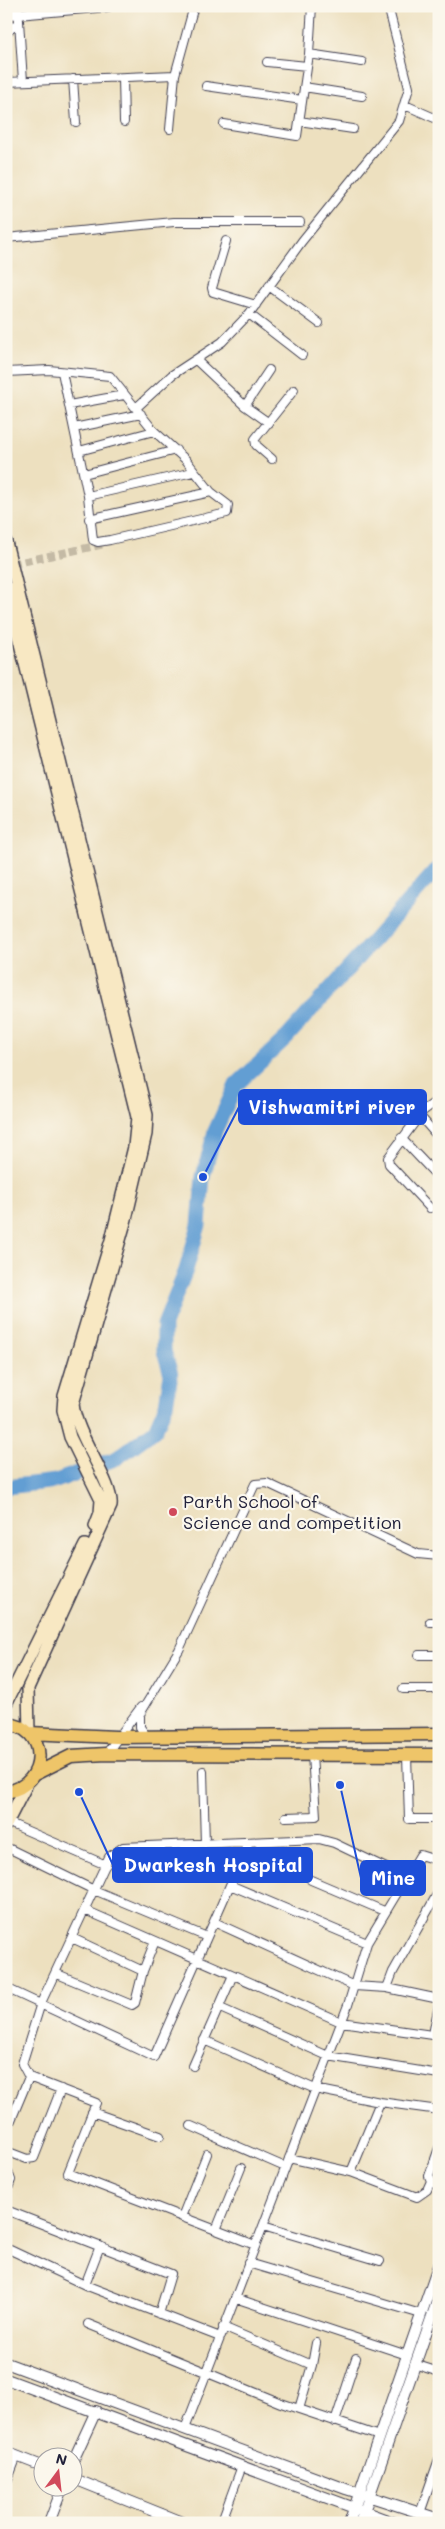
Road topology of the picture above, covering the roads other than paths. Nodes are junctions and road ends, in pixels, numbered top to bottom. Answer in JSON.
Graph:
{"nodes":[{"id":1,"x":108,"y":6,"type":"edge"},
{"id":2,"x":194,"y":6,"type":"edge"},
{"id":3,"x":312,"y":6,"type":"edge"},
{"id":4,"x":388,"y":6,"type":"edge"},
{"id":5,"x":6,"y":13,"type":"edge"},
{"id":6,"x":18,"y":14,"type":"edge"},
{"id":7,"x":6,"y":33,"type":"edge"},
{"id":8,"x":309,"y":54,"type":"junction"},
{"id":9,"x":267,"y":62,"type":"dead end"},
{"id":10,"x":362,"y":62,"type":"dead end"},
{"id":11,"x":307,"y":66,"type":"junction"},
{"id":12,"x":176,"y":75,"type":"junction"},
{"id":13,"x":123,"y":78,"type":"junction"},
{"id":14,"x":73,"y":79,"type":"junction"},
{"id":15,"x":23,"y":81,"type":"junction"},
{"id":16,"x":6,"y":82,"type":"edge"},
{"id":17,"x":206,"y":86,"type":"dead end"},
{"id":18,"x":304,"y":87,"type":"junction"},
{"id":19,"x":362,"y":96,"type":"dead end"},
{"id":20,"x":302,"y":100,"type":"junction"},
{"id":21,"x":406,"y":105,"type":"junction"},
{"id":22,"x":300,"y":120,"type":"junction"},
{"id":23,"x":439,"y":120,"type":"edge"},
{"id":24,"x":76,"y":122,"type":"dead end"},
{"id":25,"x":124,"y":122,"type":"dead end"},
{"id":26,"x":224,"y":124,"type":"dead end"},
{"id":27,"x":170,"y":129,"type":"dead end"},
{"id":28,"x":353,"y":129,"type":"dead end"},
{"id":29,"x":300,"y":222,"type":"dead end"},
{"id":30,"x":6,"y":238,"type":"edge"},
{"id":31,"x":226,"y":241,"type":"dead end"},
{"id":32,"x":269,"y":286,"type":"junction"},
{"id":33,"x":256,"y":305,"type":"junction"},
{"id":34,"x":249,"y":314,"type":"junction"},
{"id":35,"x":319,"y":323,"type":"dead end"},
{"id":36,"x":302,"y":354,"type":"dead end"},
{"id":37,"x":196,"y":360,"type":"junction"},
{"id":38,"x":269,"y":370,"type":"dead end"},
{"id":39,"x":6,"y":372,"type":"edge"},
{"id":40,"x":62,"y":372,"type":"junction"},
{"id":41,"x":294,"y":390,"type":"dead end"},
{"id":42,"x":124,"y":395,"type":"junction"},
{"id":43,"x":69,"y":405,"type":"junction"},
{"id":44,"x":245,"y":406,"type":"junction"},
{"id":45,"x":138,"y":411,"type":"junction"},
{"id":46,"x":269,"y":423,"type":"junction"},
{"id":47,"x":74,"y":428,"type":"junction"},
{"id":48,"x":154,"y":431,"type":"junction"},
{"id":49,"x":176,"y":450,"type":"junction"},
{"id":50,"x":79,"y":451,"type":"junction"},
{"id":51,"x":272,"y":459,"type":"dead end"},
{"id":52,"x":193,"y":472,"type":"junction"},
{"id":53,"x":84,"y":474,"type":"junction"},
{"id":54,"x":211,"y":492,"type":"junction"},
{"id":55,"x":88,"y":496,"type":"junction"},
{"id":56,"x":89,"y":519,"type":"junction"},
{"id":57,"x":6,"y":542,"type":"edge"},
{"id":58,"x":6,"y":587,"type":"edge"},
{"id":59,"x":438,"y":1100,"type":"edge"},
{"id":60,"x":419,"y":1116,"type":"junction"},
{"id":61,"x":401,"y":1138,"type":"junction"},
{"id":62,"x":439,"y":1138,"type":"edge"},
{"id":63,"x":439,"y":1178,"type":"edge"},
{"id":64,"x":430,"y":1208,"type":"dead end"},
{"id":65,"x":73,"y":1429,"type":"junction"},
{"id":66,"x":106,"y":1497,"type":"junction"},
{"id":67,"x":439,"y":1556,"type":"edge"},
{"id":68,"x":419,"y":1654,"type":"dead end"},
{"id":69,"x":439,"y":1655,"type":"edge"},
{"id":70,"x":403,"y":1689,"type":"dead end"},
{"id":71,"x":439,"y":1689,"type":"edge"},
{"id":72,"x":146,"y":1702,"type":"junction"},
{"id":73,"x":6,"y":1704,"type":"edge"},
{"id":74,"x":6,"y":1724,"type":"edge"},
{"id":75,"x":29,"y":1734,"type":"junction"},
{"id":76,"x":439,"y":1734,"type":"edge"},
{"id":77,"x":116,"y":1737,"type":"junction"},
{"id":78,"x":147,"y":1737,"type":"junction"},
{"id":79,"x":106,"y":1754,"type":"junction"},
{"id":80,"x":312,"y":1755,"type":"junction"},
{"id":81,"x":406,"y":1755,"type":"junction"},
{"id":82,"x":439,"y":1755,"type":"edge"},
{"id":83,"x":203,"y":1771,"type":"dead end"},
{"id":84,"x":35,"y":1774,"type":"junction"},
{"id":85,"x":26,"y":1786,"type":"junction"},
{"id":86,"x":6,"y":1792,"type":"edge"},
{"id":87,"x":286,"y":1817,"type":"dead end"},
{"id":88,"x":439,"y":1819,"type":"edge"},
{"id":89,"x":7,"y":1824,"type":"edge"},
{"id":90,"x":249,"y":1842,"type":"junction"},
{"id":91,"x":205,"y":1844,"type":"junction"},
{"id":92,"x":6,"y":1847,"type":"edge"},
{"id":93,"x":439,"y":1861,"type":"edge"},
{"id":94,"x":106,"y":1865,"type":"junction"},
{"id":95,"x":405,"y":1877,"type":"junction"},
{"id":96,"x":311,"y":1880,"type":"dead end"},
{"id":97,"x":230,"y":1886,"type":"junction"},
{"id":98,"x":94,"y":1890,"type":"junction"},
{"id":99,"x":439,"y":1891,"type":"edge"},
{"id":100,"x":85,"y":1910,"type":"junction"},
{"id":101,"x":384,"y":1911,"type":"junction"},
{"id":102,"x":214,"y":1922,"type":"junction"},
{"id":103,"x":207,"y":1937,"type":"junction"},
{"id":104,"x":72,"y":1938,"type":"junction"},
{"id":105,"x":155,"y":1941,"type":"junction"},
{"id":106,"x":366,"y":1943,"type":"junction"},
{"id":107,"x":197,"y":1959,"type":"junction"},
{"id":108,"x":143,"y":1971,"type":"junction"},
{"id":109,"x":55,"y":1973,"type":"junction"},
{"id":110,"x":233,"y":1975,"type":"junction"},
{"id":111,"x":354,"y":1986,"type":"junction"},
{"id":112,"x":6,"y":1988,"type":"edge"},
{"id":113,"x":387,"y":1988,"type":"junction"},
{"id":114,"x":439,"y":1999,"type":"edge"},
{"id":115,"x":41,"y":2003,"type":"junction"},
{"id":116,"x":439,"y":2005,"type":"edge"},
{"id":117,"x":218,"y":2007,"type":"junction"},
{"id":118,"x":341,"y":2022,"type":"junction"},
{"id":119,"x":436,"y":2035,"type":"edge"},
{"id":120,"x":204,"y":2040,"type":"junction"},
{"id":121,"x":328,"y":2056,"type":"junction"},
{"id":122,"x":192,"y":2066,"type":"dead end"},
{"id":123,"x":439,"y":2074,"type":"edge"},
{"id":124,"x":30,"y":2077,"type":"junction"},
{"id":125,"x":61,"y":2089,"type":"junction"},
{"id":126,"x":315,"y":2089,"type":"junction"},
{"id":127,"x":380,"y":2102,"type":"junction"},
{"id":128,"x":439,"y":2110,"type":"edge"},
{"id":129,"x":92,"y":2112,"type":"junction"},
{"id":130,"x":191,"y":2126,"type":"dead end"},
{"id":131,"x":6,"y":2132,"type":"edge"},
{"id":132,"x":160,"y":2136,"type":"dead end"},
{"id":133,"x":439,"y":2148,"type":"edge"},
{"id":134,"x":6,"y":2151,"type":"edge"},
{"id":135,"x":207,"y":2154,"type":"dead end"},
{"id":136,"x":289,"y":2158,"type":"junction"},
{"id":137,"x":6,"y":2167,"type":"edge"},
{"id":138,"x":285,"y":2167,"type":"junction"},
{"id":139,"x":241,"y":2168,"type":"dead end"},
{"id":140,"x":350,"y":2172,"type":"junction"},
{"id":141,"x":9,"y":2179,"type":"edge"},
{"id":142,"x":431,"y":2181,"type":"junction"},
{"id":143,"x":439,"y":2186,"type":"edge"},
{"id":144,"x":6,"y":2194,"type":"edge"},
{"id":145,"x":6,"y":2210,"type":"edge"},
{"id":146,"x":182,"y":2217,"type":"junction"},
{"id":147,"x":262,"y":2226,"type":"junction"},
{"id":148,"x":216,"y":2230,"type":"junction"},
{"id":149,"x":255,"y":2245,"type":"junction"},
{"id":150,"x":100,"y":2246,"type":"junction"},
{"id":151,"x":6,"y":2248,"type":"edge"},
{"id":152,"x":380,"y":2261,"type":"dead end"},
{"id":153,"x":439,"y":2263,"type":"edge"},
{"id":154,"x":248,"y":2264,"type":"junction"},
{"id":155,"x":85,"y":2285,"type":"junction"},
{"id":156,"x":439,"y":2296,"type":"edge"},
{"id":157,"x":235,"y":2298,"type":"junction"},
{"id":158,"x":159,"y":2314,"type":"junction"},
{"id":159,"x":430,"y":2316,"type":"edge"},
{"id":160,"x":88,"y":2324,"type":"dead end"},
{"id":161,"x":224,"y":2327,"type":"junction"},
{"id":162,"x":220,"y":2337,"type":"junction"},
{"id":163,"x":316,"y":2343,"type":"dead end"},
{"id":164,"x":407,"y":2355,"type":"junction"},
{"id":165,"x":356,"y":2358,"type":"dead end"},
{"id":166,"x":6,"y":2363,"type":"edge"},
{"id":167,"x":414,"y":2364,"type":"junction"},
{"id":168,"x":312,"y":2365,"type":"junction"},
{"id":169,"x":439,"y":2372,"type":"edge"},
{"id":170,"x":206,"y":2373,"type":"junction"},
{"id":171,"x":6,"y":2379,"type":"edge"},
{"id":172,"x":298,"y":2409,"type":"junction"},
{"id":173,"x":96,"y":2410,"type":"junction"},
{"id":174,"x":335,"y":2422,"type":"junction"},
{"id":175,"x":185,"y":2429,"type":"junction"},
{"id":176,"x":379,"y":2436,"type":"junction"},
{"id":177,"x":80,"y":2446,"type":"edge"},
{"id":178,"x":6,"y":2452,"type":"edge"},
{"id":179,"x":17,"y":2456,"type":"junction"},
{"id":180,"x":439,"y":2458,"type":"edge"},
{"id":181,"x":32,"y":2462,"type":"edge"},
{"id":182,"x":242,"y":2466,"type":"junction"},
{"id":183,"x":82,"y":2483,"type":"edge"},
{"id":184,"x":6,"y":2484,"type":"edge"},
{"id":185,"x":364,"y":2494,"type":"junction"},
{"id":186,"x":59,"y":2496,"type":"edge"},
{"id":187,"x":360,"y":2510,"type":"junction"},
{"id":188,"x":420,"y":2513,"type":"junction"},
{"id":189,"x":159,"y":2518,"type":"edge"},
{"id":190,"x":439,"y":2519,"type":"edge"},
{"id":191,"x":49,"y":2523,"type":"edge"},
{"id":192,"x":184,"y":2523,"type":"edge"},
{"id":193,"x":221,"y":2523,"type":"edge"},
{"id":194,"x":349,"y":2523,"type":"edge"},
{"id":195,"x":360,"y":2523,"type":"edge"},
{"id":196,"x":395,"y":2523,"type":"edge"}],
"edges":[{"from":1,"to":6,"type":"street"},
{"from":2,"to":12,"type":"street"},
{"from":3,"to":8,"type":"street"},
{"from":4,"to":21,"type":"street"},
{"from":5,"to":6,"type":"street"},
{"from":6,"to":7,"type":"street"},
{"from":6,"to":15,"type":"street"},
{"from":8,"to":10,"type":"street"},
{"from":8,"to":11,"type":"street"},
{"from":9,"to":11,"type":"street"},
{"from":11,"to":18,"type":"street"},
{"from":12,"to":13,"type":"street"},
{"from":12,"to":27,"type":"street"},
{"from":13,"to":14,"type":"street"},
{"from":13,"to":25,"type":"street"},
{"from":14,"to":15,"type":"street"},
{"from":14,"to":24,"type":"street"},
{"from":15,"to":16,"type":"street"},
{"from":17,"to":20,"type":"street"},
{"from":18,"to":19,"type":"street"},
{"from":18,"to":20,"type":"street"},
{"from":20,"to":22,"type":"street"},
{"from":21,"to":23,"type":"street"},
{"from":21,"to":32,"type":"street"},
{"from":22,"to":26,"type":"street"},
{"from":22,"to":28,"type":"street"},
{"from":29,"to":30,"type":"street"},
{"from":31,"to":33,"type":"street"},
{"from":32,"to":33,"type":"street"},
{"from":32,"to":35,"type":"street"},
{"from":33,"to":34,"type":"street"},
{"from":34,"to":36,"type":"street"},
{"from":34,"to":37,"type":"street"},
{"from":37,"to":44,"type":"street"},
{"from":37,"to":45,"type":"street"},
{"from":38,"to":44,"type":"street"},
{"from":39,"to":40,"type":"street"},
{"from":40,"to":42,"type":"street"},
{"from":40,"to":43,"type":"street"},
{"from":41,"to":46,"type":"street"},
{"from":42,"to":43,"type":"street"},
{"from":42,"to":45,"type":"street"},
{"from":43,"to":47,"type":"street"},
{"from":44,"to":46,"type":"street"},
{"from":45,"to":47,"type":"street"},
{"from":45,"to":48,"type":"street"},
{"from":46,"to":51,"type":"street"},
{"from":47,"to":50,"type":"street"},
{"from":48,"to":49,"type":"street"},
{"from":48,"to":50,"type":"street"},
{"from":49,"to":52,"type":"street"},
{"from":49,"to":53,"type":"street"},
{"from":50,"to":53,"type":"street"},
{"from":52,"to":54,"type":"street"},
{"from":52,"to":55,"type":"street"},
{"from":53,"to":55,"type":"street"},
{"from":54,"to":56,"type":"street"},
{"from":54,"to":56,"type":"street"},
{"from":55,"to":56,"type":"street"},
{"from":57,"to":65,"type":"main road"},
{"from":58,"to":65,"type":"main road"},
{"from":59,"to":60,"type":"street"},
{"from":60,"to":61,"type":"street"},
{"from":60,"to":62,"type":"street"},
{"from":61,"to":63,"type":"street"},
{"from":61,"to":64,"type":"street"},
{"from":65,"to":66,"type":"main road"},
{"from":66,"to":73,"type":"main road"},
{"from":66,"to":75,"type":"main road"},
{"from":67,"to":72,"type":"street"},
{"from":68,"to":69,"type":"street"},
{"from":70,"to":71,"type":"street"},
{"from":72,"to":77,"type":"street"},
{"from":72,"to":78,"type":"street"},
{"from":74,"to":75,"type":"main road"},
{"from":75,"to":77,"type":"main road"},
{"from":75,"to":84,"type":"main road"},
{"from":76,"to":78,"type":"main road"},
{"from":77,"to":78,"type":"main road"},
{"from":77,"to":79,"type":"street"},
{"from":79,"to":80,"type":"main road"},
{"from":79,"to":84,"type":"main road"},
{"from":80,"to":81,"type":"main road"},
{"from":80,"to":87,"type":"street"},
{"from":81,"to":82,"type":"main road"},
{"from":81,"to":88,"type":"street"},
{"from":83,"to":91,"type":"street"},
{"from":84,"to":85,"type":"main road"},
{"from":85,"to":86,"type":"main road"},
{"from":85,"to":89,"type":"main road"},
{"from":89,"to":94,"type":"street"},
{"from":90,"to":91,"type":"street"},
{"from":90,"to":95,"type":"street"},
{"from":90,"to":97,"type":"street"},
{"from":91,"to":94,"type":"street"},
{"from":92,"to":98,"type":"street"},
{"from":93,"to":95,"type":"street"},
{"from":94,"to":98,"type":"street"},
{"from":95,"to":101,"type":"street"},
{"from":96,"to":101,"type":"street"},
{"from":97,"to":102,"type":"street"},
{"from":97,"to":106,"type":"street"},
{"from":98,"to":100,"type":"street"},
{"from":98,"to":103,"type":"street"},
{"from":99,"to":113,"type":"street"},
{"from":100,"to":104,"type":"street"},
{"from":100,"to":105,"type":"street"},
{"from":101,"to":106,"type":"street"},
{"from":102,"to":103,"type":"street"},
{"from":102,"to":111,"type":"street"},
{"from":103,"to":107,"type":"street"},
{"from":104,"to":108,"type":"street"},
{"from":104,"to":109,"type":"street"},
{"from":105,"to":107,"type":"street"},
{"from":105,"to":108,"type":"street"},
{"from":106,"to":111,"type":"street"},
{"from":107,"to":110,"type":"street"},
{"from":107,"to":115,"type":"street"},
{"from":108,"to":109,"type":"street"},
{"from":109,"to":115,"type":"street"},
{"from":110,"to":117,"type":"street"},
{"from":110,"to":118,"type":"street"},
{"from":111,"to":113,"type":"street"},
{"from":111,"to":118,"type":"street"},
{"from":112,"to":115,"type":"street"},
{"from":113,"to":114,"type":"street"},
{"from":115,"to":124,"type":"street"},
{"from":116,"to":119,"type":"street"},
{"from":117,"to":120,"type":"street"},
{"from":117,"to":121,"type":"street"},
{"from":118,"to":119,"type":"street"},
{"from":118,"to":121,"type":"street"},
{"from":120,"to":122,"type":"street"},
{"from":120,"to":126,"type":"street"},
{"from":121,"to":123,"type":"street"},
{"from":121,"to":126,"type":"street"},
{"from":124,"to":125,"type":"street"},
{"from":124,"to":131,"type":"street"},
{"from":125,"to":129,"type":"street"},
{"from":125,"to":134,"type":"street"},
{"from":126,"to":127,"type":"street"},
{"from":126,"to":136,"type":"street"},
{"from":127,"to":128,"type":"street"},
{"from":127,"to":140,"type":"street"},
{"from":129,"to":132,"type":"street"},
{"from":129,"to":146,"type":"street"},
{"from":130,"to":138,"type":"street"},
{"from":133,"to":142,"type":"street"},
{"from":135,"to":146,"type":"street"},
{"from":136,"to":138,"type":"street"},
{"from":136,"to":140,"type":"street"},
{"from":137,"to":141,"type":"street"},
{"from":138,"to":147,"type":"street"},
{"from":139,"to":148,"type":"street"},
{"from":140,"to":142,"type":"street"},
{"from":141,"to":144,"type":"street"},
{"from":142,"to":143,"type":"street"},
{"from":145,"to":150,"type":"street"},
{"from":146,"to":148,"type":"street"},
{"from":147,"to":149,"type":"street"},
{"from":147,"to":152,"type":"street"},
{"from":148,"to":149,"type":"street"},
{"from":149,"to":154,"type":"street"},
{"from":150,"to":155,"type":"street"},
{"from":150,"to":158,"type":"street"},
{"from":151,"to":155,"type":"street"},
{"from":153,"to":159,"type":"street"},
{"from":154,"to":157,"type":"street"},
{"from":154,"to":159,"type":"street"},
{"from":155,"to":158,"type":"street"},
{"from":156,"to":159,"type":"street"},
{"from":157,"to":161,"type":"street"},
{"from":157,"to":164,"type":"street"},
{"from":158,"to":162,"type":"street"},
{"from":159,"to":164,"type":"street"},
{"from":159,"to":167,"type":"street"},
{"from":160,"to":170,"type":"street"},
{"from":161,"to":162,"type":"street"},
{"from":161,"to":168,"type":"street"},
{"from":162,"to":170,"type":"street"},
{"from":163,"to":168,"type":"street"},
{"from":164,"to":176,"type":"street"},
{"from":165,"to":174,"type":"street"},
{"from":166,"to":175,"type":"street"},
{"from":167,"to":169,"type":"street"},
{"from":167,"to":185,"type":"street"},
{"from":168,"to":172,"type":"street"},
{"from":170,"to":172,"type":"street"},
{"from":170,"to":175,"type":"street"},
{"from":171,"to":173,"type":"street"},
{"from":172,"to":174,"type":"street"},
{"from":173,"to":177,"type":"street"},
{"from":173,"to":182,"type":"street"},
{"from":174,"to":176,"type":"street"},
{"from":175,"to":185,"type":"street"},
{"from":176,"to":185,"type":"street"},
{"from":178,"to":179,"type":"street"},
{"from":179,"to":181,"type":"street"},
{"from":179,"to":184,"type":"street"},
{"from":180,"to":188,"type":"street"},
{"from":182,"to":187,"type":"street"},
{"from":182,"to":193,"type":"street"},
{"from":183,"to":189,"type":"street"},
{"from":185,"to":187,"type":"street"},
{"from":185,"to":188,"type":"street"},
{"from":186,"to":191,"type":"street"},
{"from":187,"to":194,"type":"street"},
{"from":187,"to":195,"type":"street"},
{"from":187,"to":196,"type":"street"},
{"from":188,"to":190,"type":"street"},
{"from":189,"to":192,"type":"street"}]}
